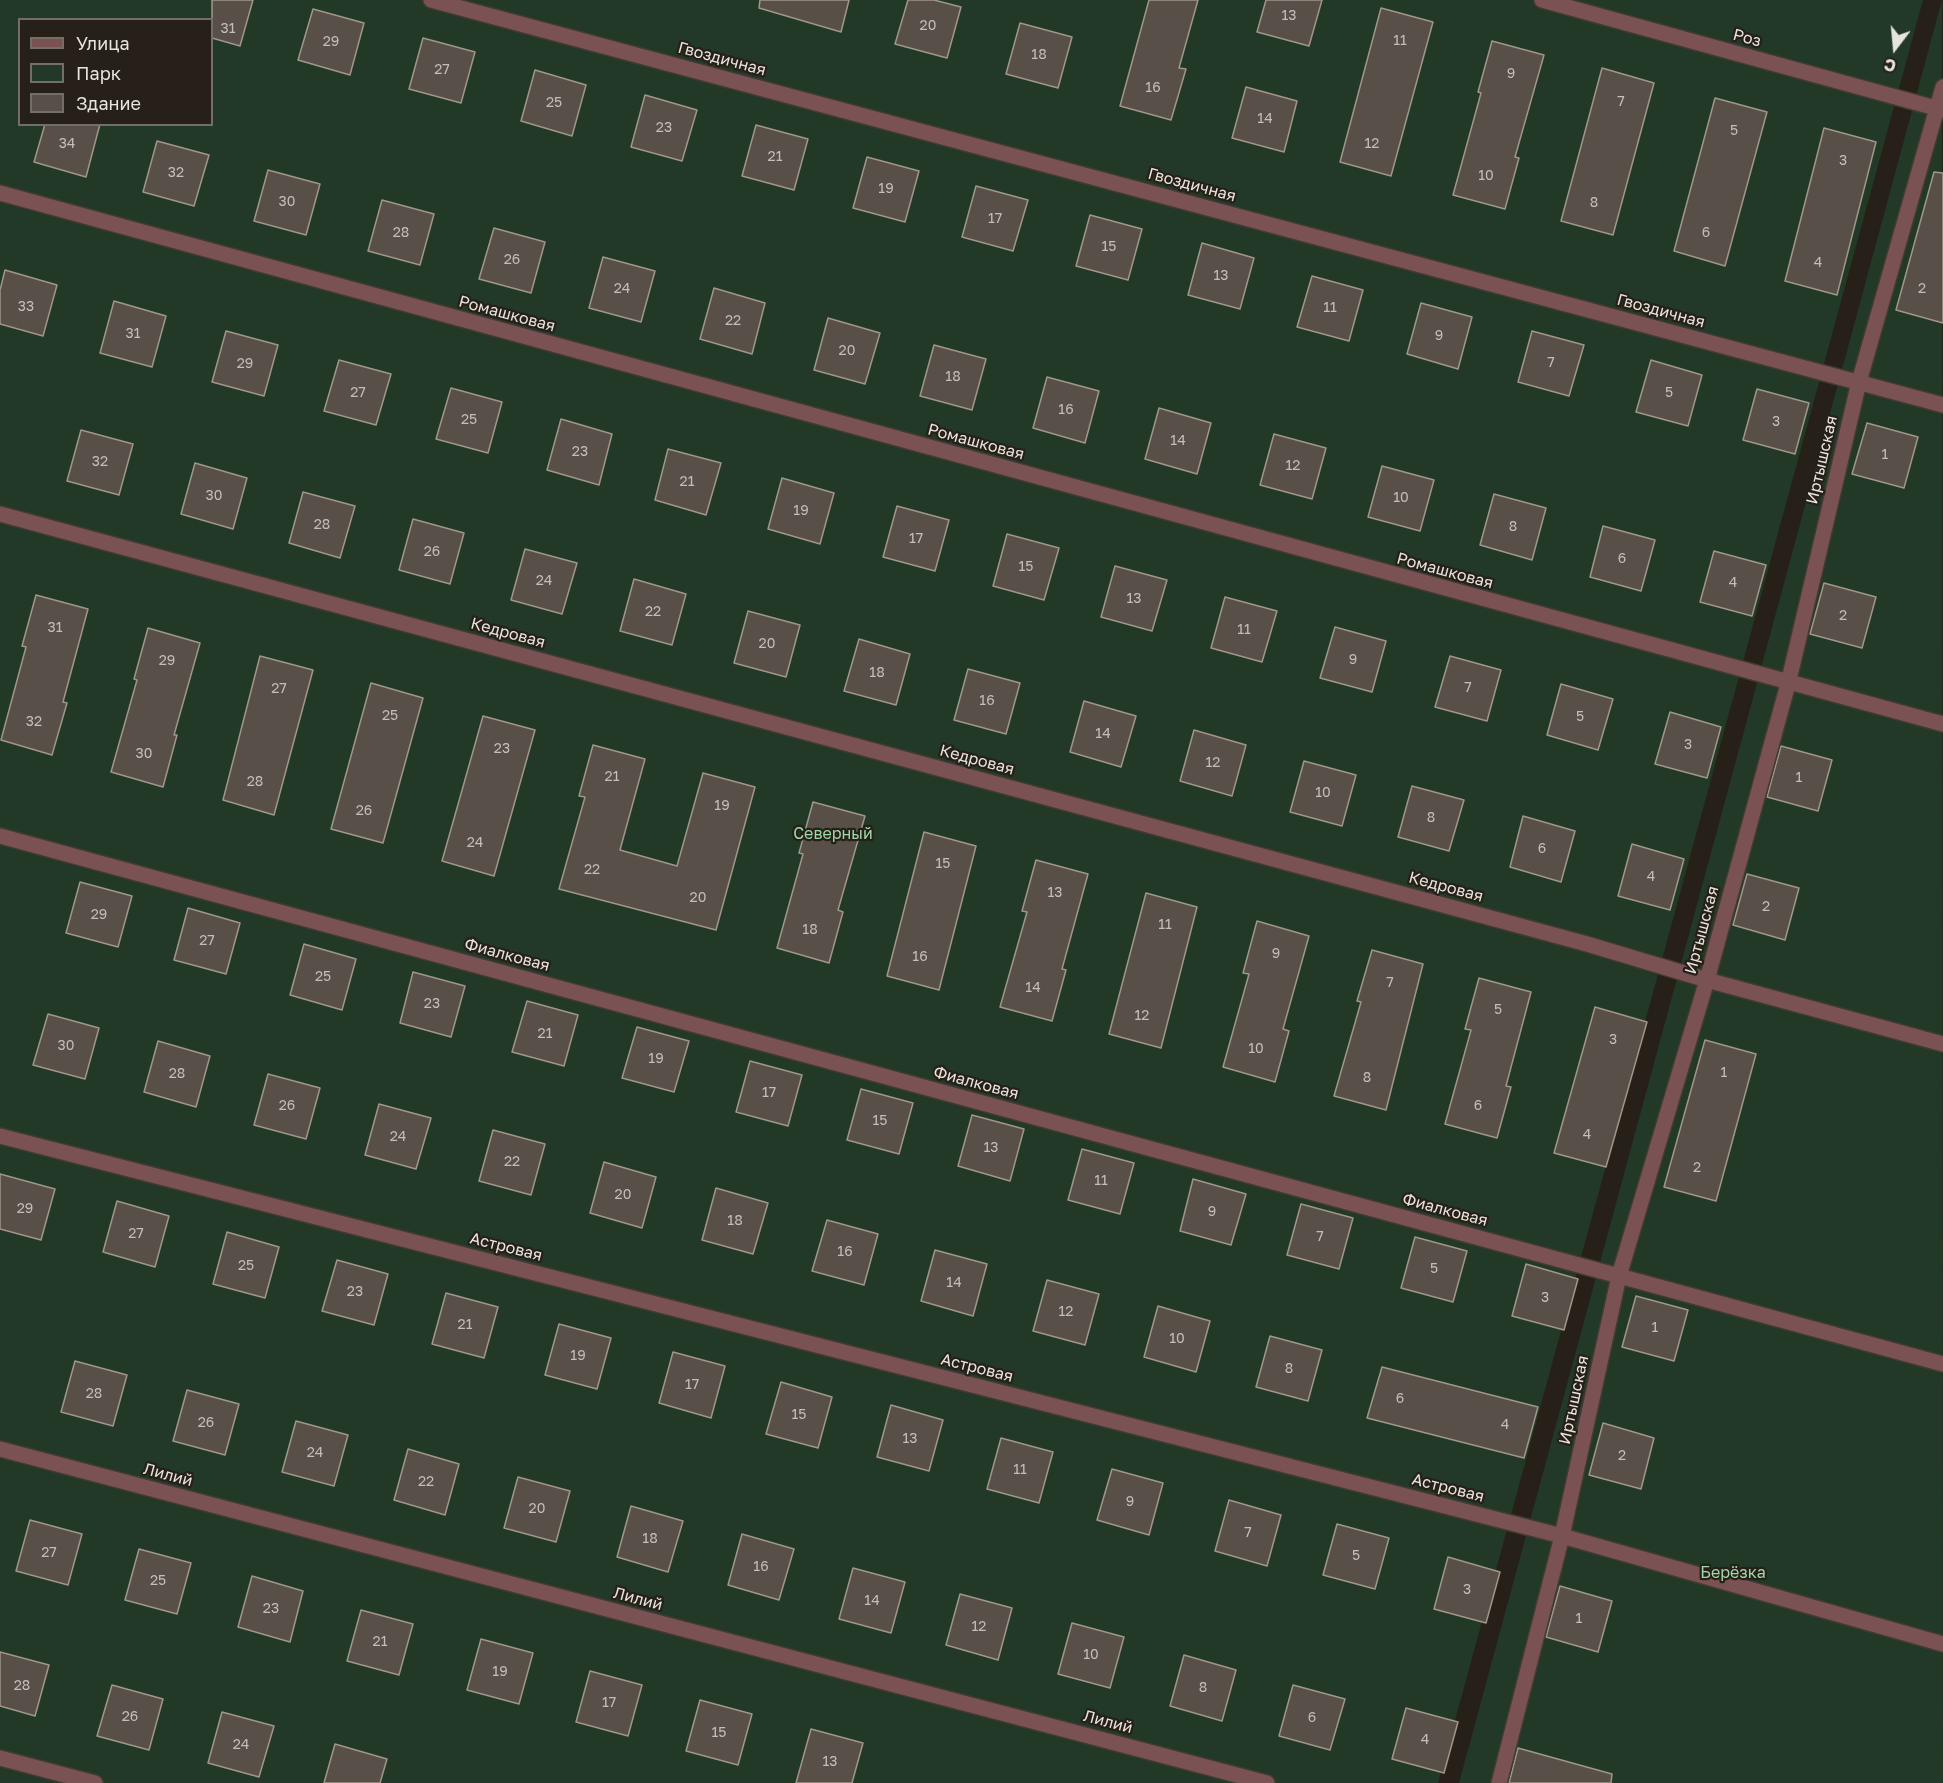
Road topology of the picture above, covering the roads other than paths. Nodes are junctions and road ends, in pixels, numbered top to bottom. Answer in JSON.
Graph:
{"nodes":[{"id":1,"x":431,"y":0,"type":"edge"},
{"id":2,"x":1542,"y":0,"type":"edge"},
{"id":3,"x":1943,"y":87,"type":"edge"},
{"id":4,"x":1940,"y":109,"type":"edge"},
{"id":5,"x":0,"y":194,"type":"edge"},
{"id":6,"x":1859,"y":382,"type":"junction"},
{"id":7,"x":1943,"y":405,"type":"edge"},
{"id":8,"x":0,"y":514,"type":"edge"},
{"id":9,"x":1788,"y":684,"type":"junction"},
{"id":10,"x":1943,"y":724,"type":"edge"},
{"id":11,"x":0,"y":836,"type":"edge"},
{"id":12,"x":1707,"y":980,"type":"junction"},
{"id":13,"x":1943,"y":1044,"type":"edge"},
{"id":14,"x":0,"y":1136,"type":"edge"},
{"id":15,"x":1619,"y":1276,"type":"junction"},
{"id":16,"x":1943,"y":1364,"type":"edge"},
{"id":17,"x":0,"y":1449,"type":"edge"},
{"id":18,"x":1562,"y":1536,"type":"junction"},
{"id":19,"x":1943,"y":1644,"type":"edge"},
{"id":20,"x":0,"y":1758,"type":"edge"},
{"id":21,"x":95,"y":1783,"type":"edge"},
{"id":22,"x":1268,"y":1783,"type":"edge"},
{"id":23,"x":1499,"y":1783,"type":"edge"}],
"edges":[{"from":1,"to":6,"type":"street","name":"Гвоздичная"},
{"from":2,"to":4,"type":"street","name":"Роз"},
{"from":3,"to":4,"type":"street","name":"Иртышская"},
{"from":4,"to":6,"type":"street","name":"Иртышская"},
{"from":5,"to":9,"type":"street","name":"Ромашковая"},
{"from":6,"to":7,"type":"street","name":"Гвоздичная"},
{"from":6,"to":9,"type":"street","name":"Иртышская"},
{"from":8,"to":12,"type":"street","name":"Кедровая"},
{"from":9,"to":10,"type":"street","name":"Ромашковая"},
{"from":9,"to":12,"type":"street","name":"Иртышская"},
{"from":11,"to":15,"type":"street","name":"Фиалковая"},
{"from":12,"to":13,"type":"street","name":"Кедровая"},
{"from":12,"to":15,"type":"street","name":"Иртышская"},
{"from":14,"to":18,"type":"street","name":"Астровая"},
{"from":15,"to":16,"type":"street","name":"Фиалковая"},
{"from":15,"to":18,"type":"street","name":"Иртышская"},
{"from":17,"to":22,"type":"street","name":"Лилий"},
{"from":18,"to":19,"type":"street","name":"Астровая"},
{"from":18,"to":23,"type":"street","name":"Иртышская"},
{"from":20,"to":21,"type":"street"}]}
